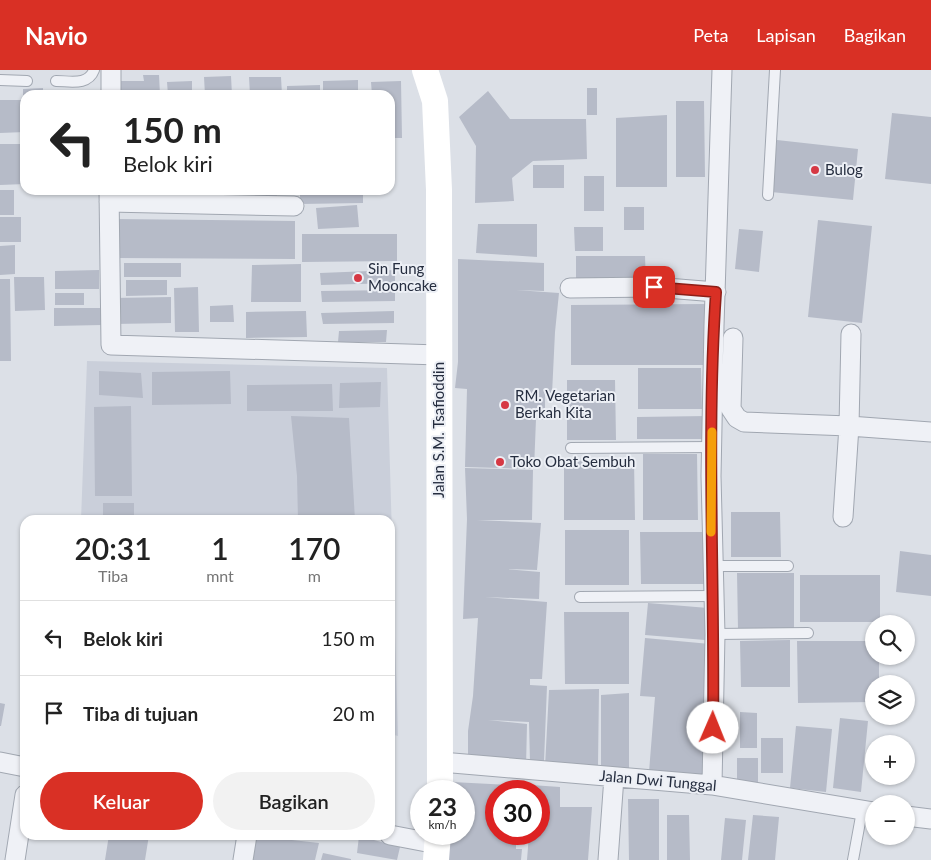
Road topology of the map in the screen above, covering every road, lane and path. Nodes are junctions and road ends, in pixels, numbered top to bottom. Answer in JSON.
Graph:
{"nodes":[{"id":1,"x":94,"y":70,"type":"edge"},
{"id":2,"x":112,"y":70,"type":"edge"},
{"id":3,"x":425,"y":70,"type":"edge"},
{"id":4,"x":722,"y":70,"type":"edge"},
{"id":5,"x":775,"y":70,"type":"edge"},
{"id":6,"x":0,"y":80,"type":"edge"},
{"id":7,"x":27,"y":81,"type":"dead end"},
{"id":8,"x":56,"y":81,"type":"dead end"},
{"id":9,"x":111,"y":90,"type":"edge"},
{"id":10,"x":768,"y":195,"type":"dead end"},
{"id":11,"x":109,"y":196,"type":"edge"},
{"id":12,"x":294,"y":206,"type":"dead end"},
{"id":13,"x":570,"y":288,"type":"dead end"},
{"id":14,"x":716,"y":292,"type":"junction"},
{"id":15,"x":851,"y":334,"type":"dead end"},
{"id":16,"x":733,"y":338,"type":"dead end"},
{"id":17,"x":438,"y":356,"type":"junction"},
{"id":18,"x":849,"y":426,"type":"junction"},
{"id":19,"x":931,"y":432,"type":"edge"},
{"id":20,"x":712,"y":447,"type":"junction"},
{"id":21,"x":571,"y":448,"type":"dead end"},
{"id":22,"x":843,"y":517,"type":"dead end"},
{"id":23,"x":712,"y":566,"type":"junction"},
{"id":24,"x":788,"y":566,"type":"dead end"},
{"id":25,"x":713,"y":596,"type":"junction"},
{"id":26,"x":580,"y":597,"type":"dead end"},
{"id":27,"x":808,"y":633,"type":"dead end"},
{"id":28,"x":715,"y":634,"type":"junction"},
{"id":29,"x":0,"y":762,"type":"edge"},
{"id":30,"x":441,"y":762,"type":"junction"},
{"id":31,"x":20,"y":766,"type":"edge"},
{"id":32,"x":614,"y":777,"type":"junction"},
{"id":33,"x":440,"y":780,"type":"edge"},
{"id":34,"x":712,"y":785,"type":"junction"},
{"id":35,"x":865,"y":810,"type":"edge"},
{"id":36,"x":915,"y":817,"type":"edge"},
{"id":37,"x":931,"y":819,"type":"edge"},
{"id":38,"x":865,"y":821,"type":"edge"},
{"id":39,"x":20,"y":825,"type":"edge"},
{"id":40,"x":395,"y":836,"type":"edge"},
{"id":41,"x":246,"y":840,"type":"edge"},
{"id":42,"x":437,"y":846,"type":"edge"},
{"id":43,"x":14,"y":860,"type":"edge"},
{"id":44,"x":243,"y":860,"type":"edge"},
{"id":45,"x":608,"y":860,"type":"edge"},
{"id":46,"x":853,"y":860,"type":"edge"}],
"edges":[{"from":1,"to":8,"type":"lane"},
{"from":2,"to":9,"type":"street"},
{"from":3,"to":17,"type":"street","name":"Jalan S.M. Tsafioddin"},
{"from":4,"to":14,"type":"street"},
{"from":5,"to":10,"type":"lane"},
{"from":6,"to":7,"type":"lane"},
{"from":11,"to":12,"type":"street"},
{"from":11,"to":17,"type":"street"},
{"from":13,"to":14,"type":"street"},
{"from":14,"to":20,"type":"street"},
{"from":15,"to":18,"type":"street"},
{"from":16,"to":18,"type":"street"},
{"from":17,"to":30,"type":"street","name":"Jalan S.M. Tsafioddin"},
{"from":18,"to":19,"type":"street"},
{"from":18,"to":22,"type":"street"},
{"from":20,"to":21,"type":"lane"},
{"from":20,"to":23,"type":"street"},
{"from":23,"to":24,"type":"lane"},
{"from":23,"to":25,"type":"street"},
{"from":25,"to":26,"type":"lane"},
{"from":25,"to":28,"type":"street"},
{"from":27,"to":28,"type":"lane"},
{"from":28,"to":34,"type":"street"},
{"from":29,"to":31,"type":"street"},
{"from":30,"to":32,"type":"street","name":"Jalan Dwi Tunggal"},
{"from":30,"to":33,"type":"street","name":"Jalan S.M. Tsafioddin"},
{"from":32,"to":34,"type":"street","name":"Jalan Dwi Tunggal"},
{"from":32,"to":45,"type":"street"},
{"from":34,"to":35,"type":"street","name":"Jalan Dwi Tunggal"},
{"from":36,"to":37,"type":"street"},
{"from":38,"to":46,"type":"lane"},
{"from":39,"to":43,"type":"street"},
{"from":40,"to":42,"type":"street"},
{"from":41,"to":44,"type":"street"}]}
